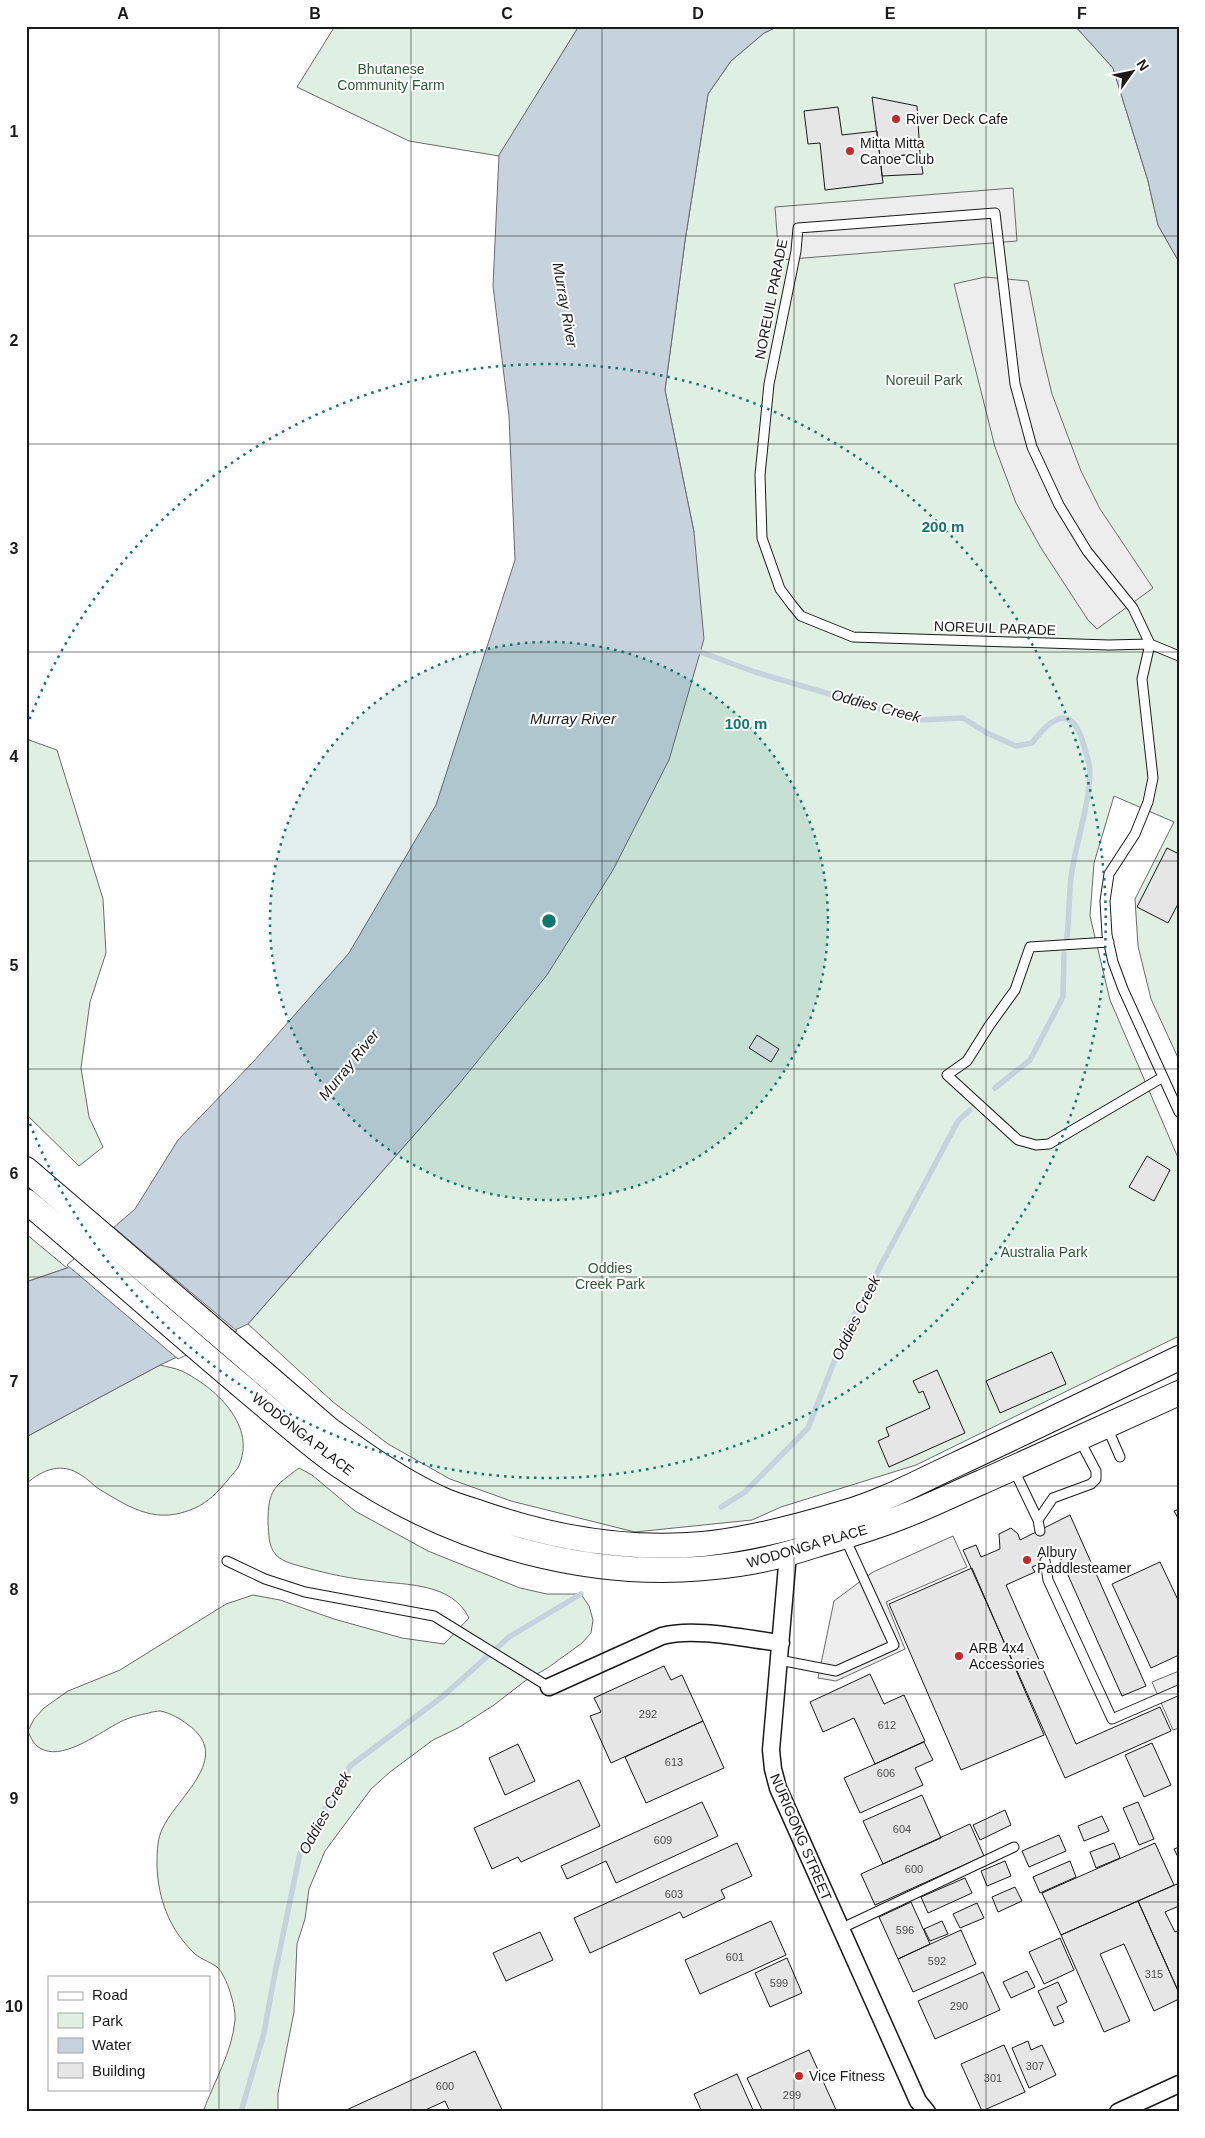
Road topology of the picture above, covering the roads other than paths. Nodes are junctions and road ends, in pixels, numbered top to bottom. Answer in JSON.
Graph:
{"nodes":[{"id":1,"x":1150,"y":644,"type":"junction"},
{"id":2,"x":1179,"y":656,"type":"edge"},
{"id":3,"x":1109,"y":942,"type":"junction"},
{"id":4,"x":1163,"y":1077,"type":"junction"},
{"id":5,"x":1179,"y":1112,"type":"edge"},
{"id":6,"x":26,"y":1168,"type":"edge"},
{"id":7,"x":33,"y":1207,"type":"edge"},
{"id":8,"x":1179,"y":1358,"type":"edge"},
{"id":9,"x":1179,"y":1393,"type":"edge"},
{"id":10,"x":1106,"y":1426,"type":"junction"},
{"id":11,"x":1079,"y":1439,"type":"junction"},
{"id":12,"x":1120,"y":1457,"type":"dead end"},
{"id":13,"x":1013,"y":1468,"type":"junction"},
{"id":14,"x":1038,"y":1520,"type":"junction"},
{"id":15,"x":1040,"y":1531,"type":"dead end"},
{"id":16,"x":845,"y":1537,"type":"junction"},
{"id":17,"x":788,"y":1554,"type":"junction"},
{"id":18,"x":227,"y":1561,"type":"dead end"},
{"id":19,"x":1045,"y":1561,"type":"dead end"},
{"id":20,"x":781,"y":1643,"type":"junction"},
{"id":21,"x":779,"y":1660,"type":"junction"},
{"id":22,"x":548,"y":1687,"type":"joint"},
{"id":23,"x":1179,"y":1690,"type":"edge"},
{"id":24,"x":1014,"y":1847,"type":"dead end"},
{"id":25,"x":840,"y":1929,"type":"junction"},
{"id":26,"x":1179,"y":2084,"type":"edge"},
{"id":27,"x":922,"y":2108,"type":"edge"},
{"id":28,"x":1118,"y":2112,"type":"edge"}],
"edges":[{"from":1,"to":1,"type":"lane","name":"NOREUIL PARADE"},
{"from":1,"to":2,"type":"lane","name":"NOREUIL PARADE"},
{"from":1,"to":3,"type":"lane"},
{"from":3,"to":4,"type":"lane"},
{"from":3,"to":4,"type":"lane"},
{"from":4,"to":5,"type":"lane"},
{"from":6,"to":8,"type":"main road","name":"WODONGA PLACE"},
{"from":7,"to":17,"type":"main road","name":"WODONGA PLACE"},
{"from":9,"to":10,"type":"main road","name":"WODONGA PLACE"},
{"from":10,"to":11,"type":"main road","name":"WODONGA PLACE"},
{"from":10,"to":12,"type":"lane"},
{"from":11,"to":13,"type":"main road","name":"WODONGA PLACE"},
{"from":11,"to":14,"type":"lane"},
{"from":13,"to":14,"type":"lane"},
{"from":13,"to":16,"type":"main road","name":"WODONGA PLACE"},
{"from":14,"to":15,"type":"lane"},
{"from":16,"to":17,"type":"main road","name":"WODONGA PLACE"},
{"from":16,"to":21,"type":"lane"},
{"from":17,"to":20,"type":"street","name":"NURIGONG STREET"},
{"from":18,"to":22,"type":"lane"},
{"from":19,"to":23,"type":"lane"},
{"from":20,"to":21,"type":"street","name":"NURIGONG STREET"},
{"from":20,"to":22,"type":"street"},
{"from":21,"to":25,"type":"street","name":"NURIGONG STREET"},
{"from":24,"to":25,"type":"lane"},
{"from":25,"to":27,"type":"street","name":"NURIGONG STREET"},
{"from":26,"to":28,"type":"street"}]}
